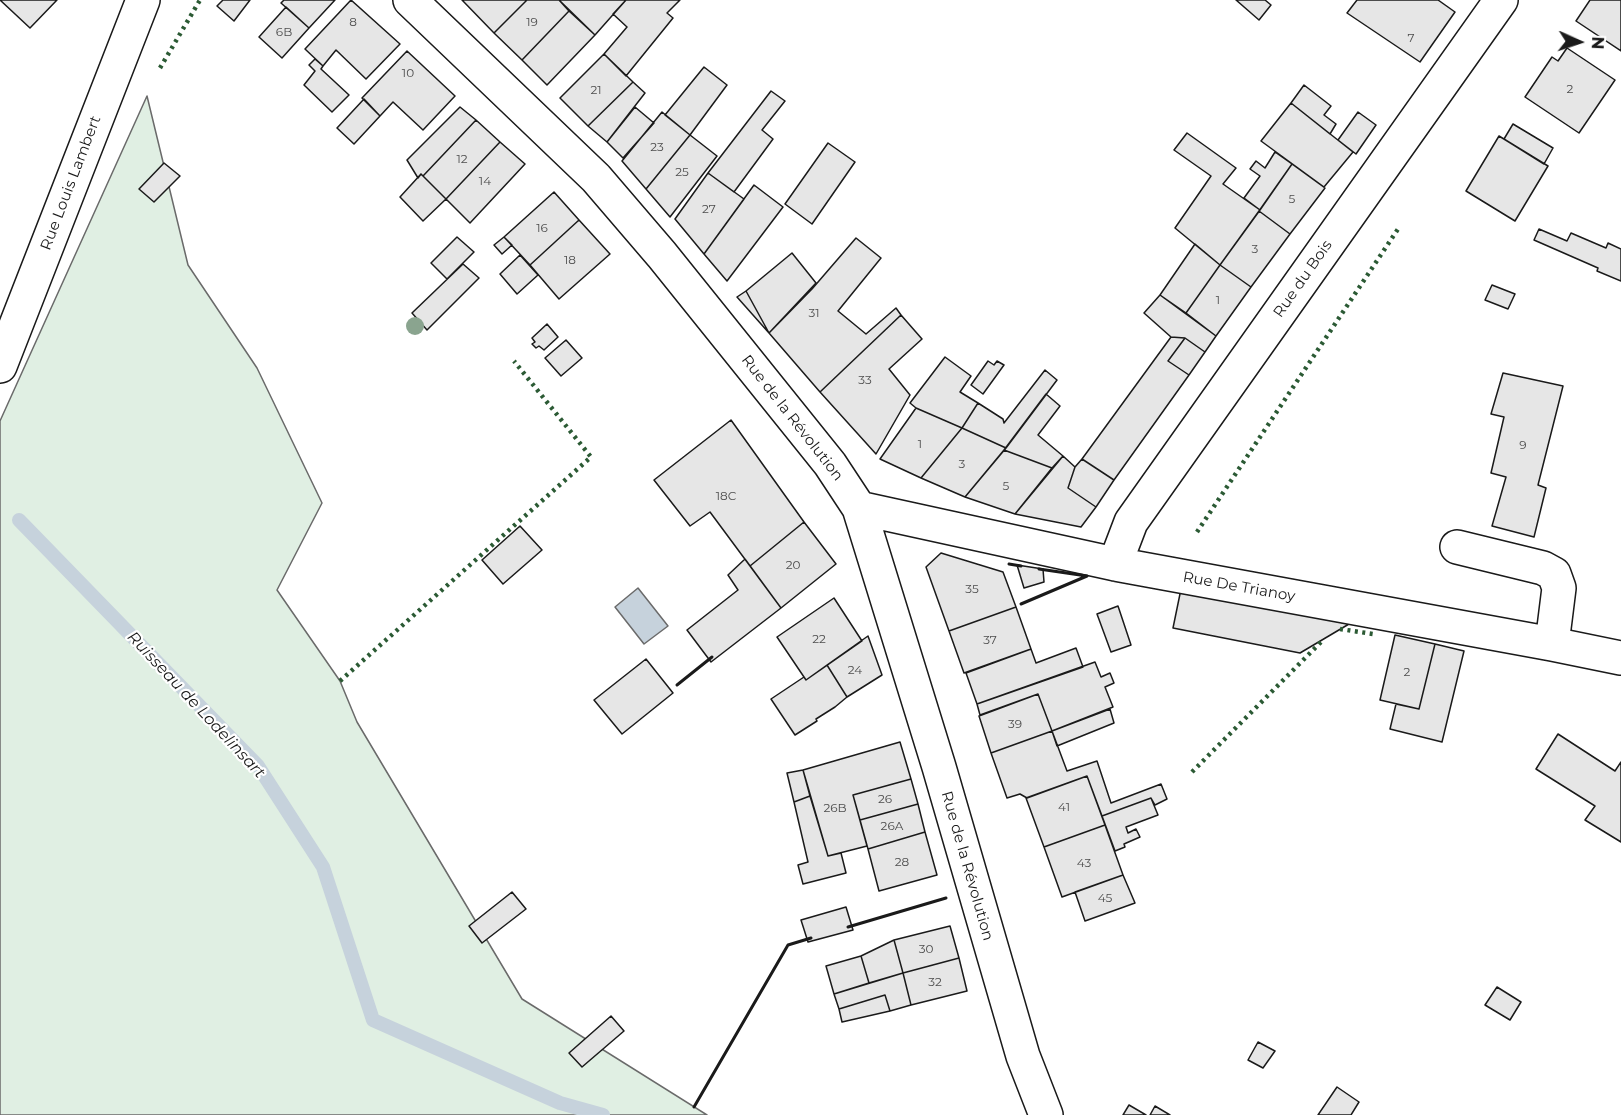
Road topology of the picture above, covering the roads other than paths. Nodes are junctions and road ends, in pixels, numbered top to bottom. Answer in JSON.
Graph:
{"nodes":[{"id":1,"x":143,"y":0,"type":"edge"},
{"id":2,"x":410,"y":0,"type":"edge"},
{"id":3,"x":1500,"y":0,"type":"edge"},
{"id":4,"x":0,"y":366,"type":"edge"},
{"id":5,"x":859,"y":508,"type":"junction"},
{"id":6,"x":1457,"y":547,"type":"dead end"},
{"id":7,"x":1115,"y":564,"type":"junction"},
{"id":8,"x":1552,"y":644,"type":"junction"},
{"id":9,"x":1621,"y":658,"type":"edge"},
{"id":10,"x":1046,"y":1115,"type":"edge"}],
"edges":[{"from":1,"to":4,"type":"street","name":"Rue Louis Lambert"},
{"from":2,"to":5,"type":"street","name":"Rue de la Révolution"},
{"from":3,"to":7,"type":"street","name":"Rue du Bois"},
{"from":5,"to":7,"type":"street","name":"Rue De Trianoy"},
{"from":5,"to":10,"type":"street","name":"Rue de la Révolution"},
{"from":6,"to":8,"type":"street"},
{"from":7,"to":8,"type":"street","name":"Rue De Trianoy"},
{"from":8,"to":9,"type":"street","name":"Rue De Trianoy"}]}
